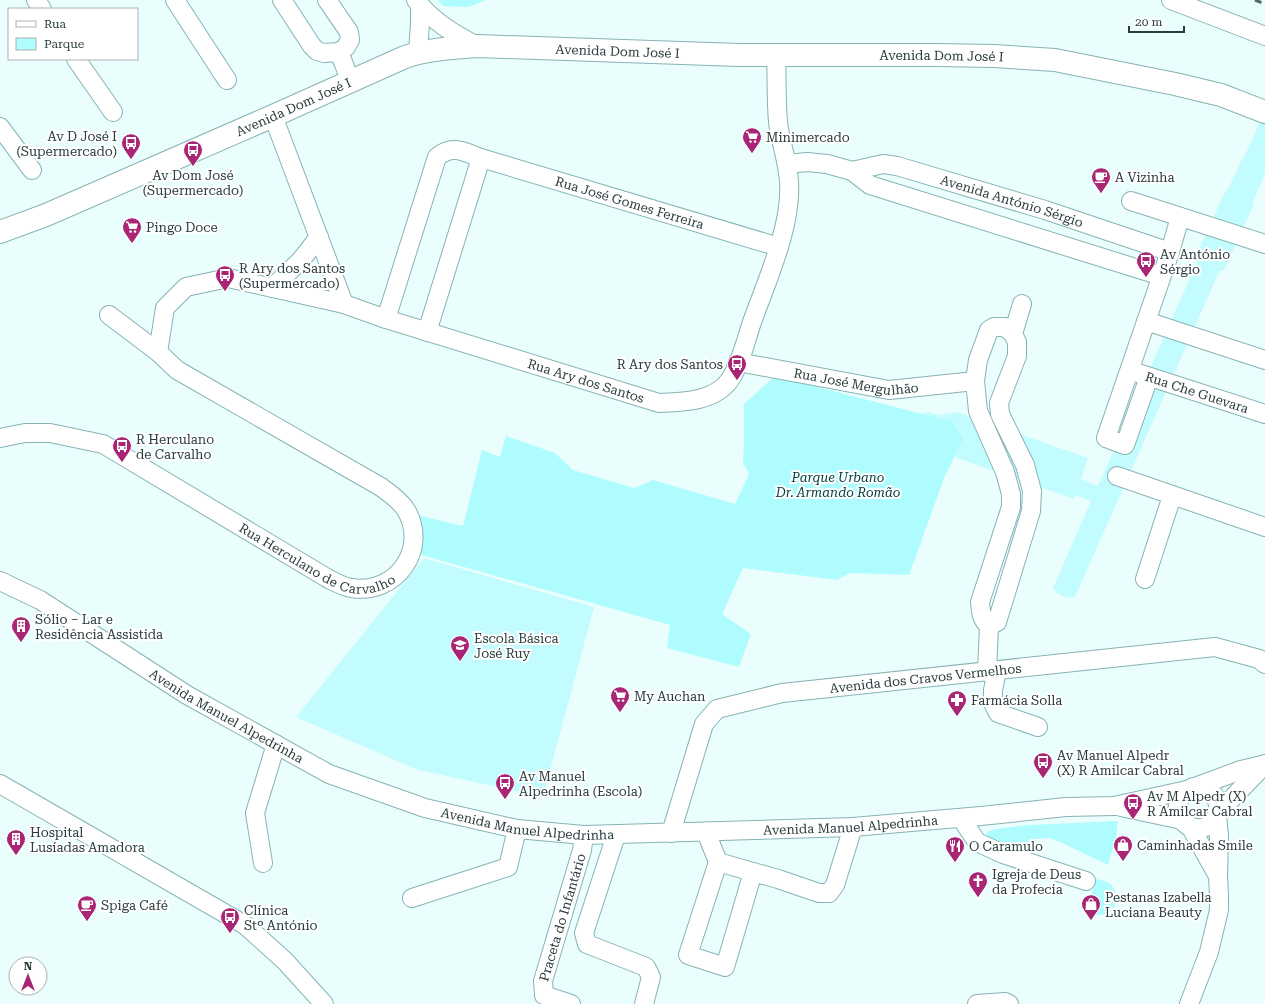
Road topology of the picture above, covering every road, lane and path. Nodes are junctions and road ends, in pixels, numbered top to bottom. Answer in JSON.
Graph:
{"nodes":[{"id":1,"x":175,"y":0,"type":"edge"},
{"id":2,"x":282,"y":0,"type":"edge"},
{"id":3,"x":327,"y":0,"type":"edge"},
{"id":4,"x":1171,"y":0,"type":"edge"},
{"id":5,"x":418,"y":3,"type":"edge"},
{"id":6,"x":434,"y":19,"type":"junction"},
{"id":7,"x":1265,"y":36,"type":"edge"},
{"id":8,"x":477,"y":46,"type":"junction"},
{"id":9,"x":428,"y":51,"type":"junction"},
{"id":10,"x":339,"y":52,"type":"junction"},
{"id":11,"x":776,"y":55,"type":"junction"},
{"id":12,"x":77,"y":60,"type":"edge"},
{"id":13,"x":227,"y":80,"type":"dead end"},
{"id":14,"x":351,"y":82,"type":"junction"},
{"id":15,"x":113,"y":112,"type":"dead end"},
{"id":16,"x":1265,"y":112,"type":"edge"},
{"id":17,"x":273,"y":116,"type":"junction"},
{"id":18,"x":0,"y":128,"type":"edge"},
{"id":19,"x":481,"y":158,"type":"junction"},
{"id":20,"x":787,"y":164,"type":"junction"},
{"id":21,"x":32,"y":170,"type":"dead end"},
{"id":22,"x":852,"y":171,"type":"junction"},
{"id":23,"x":1131,"y":201,"type":"dead end"},
{"id":24,"x":1180,"y":217,"type":"junction"},
{"id":25,"x":0,"y":232,"type":"edge"},
{"id":26,"x":319,"y":237,"type":"junction"},
{"id":27,"x":1265,"y":244,"type":"edge"},
{"id":28,"x":779,"y":247,"type":"junction"},
{"id":29,"x":1170,"y":252,"type":"junction"},
{"id":30,"x":1161,"y":276,"type":"junction"},
{"id":31,"x":272,"y":288,"type":"junction"},
{"id":32,"x":344,"y":304,"type":"junction"},
{"id":33,"x":1022,"y":304,"type":"dead end"},
{"id":34,"x":109,"y":316,"type":"dead end"},
{"id":35,"x":386,"y":320,"type":"junction"},
{"id":36,"x":1146,"y":321,"type":"junction"},
{"id":37,"x":428,"y":332,"type":"junction"},
{"id":38,"x":1013,"y":334,"type":"junction"},
{"id":39,"x":158,"y":352,"type":"junction"},
{"id":40,"x":1265,"y":360,"type":"edge"},
{"id":41,"x":738,"y":362,"type":"junction"},
{"id":42,"x":1129,"y":370,"type":"junction"},
{"id":43,"x":1149,"y":377,"type":"junction"},
{"id":44,"x":975,"y":381,"type":"junction"},
{"id":45,"x":1265,"y":414,"type":"edge"},
{"id":46,"x":0,"y":438,"type":"edge"},
{"id":47,"x":1117,"y":476,"type":"dead end"},
{"id":48,"x":1172,"y":496,"type":"junction"},
{"id":49,"x":1265,"y":528,"type":"edge"},
{"id":50,"x":1145,"y":579,"type":"dead end"},
{"id":51,"x":0,"y":581,"type":"edge"},
{"id":52,"x":989,"y":626,"type":"junction"},
{"id":53,"x":1265,"y":664,"type":"edge"},
{"id":54,"x":992,"y":671,"type":"junction"},
{"id":55,"x":1038,"y":727,"type":"dead end"},
{"id":56,"x":276,"y":744,"type":"junction"},
{"id":57,"x":1264,"y":765,"type":"edge"},
{"id":58,"x":0,"y":784,"type":"edge"},
{"id":59,"x":1190,"y":789,"type":"junction"},
{"id":60,"x":1114,"y":806,"type":"junction"},
{"id":61,"x":1218,"y":814,"type":"junction"},
{"id":62,"x":961,"y":818,"type":"junction"},
{"id":63,"x":1186,"y":823,"type":"junction"},
{"id":64,"x":853,"y":827,"type":"junction"},
{"id":65,"x":517,"y":829,"type":"junction"},
{"id":66,"x":706,"y":832,"type":"junction"},
{"id":67,"x":671,"y":833,"type":"junction"},
{"id":68,"x":584,"y":835,"type":"junction"},
{"id":69,"x":616,"y":835,"type":"junction"},
{"id":70,"x":718,"y":862,"type":"junction"},
{"id":71,"x":263,"y":863,"type":"dead end"},
{"id":72,"x":753,"y":872,"type":"junction"},
{"id":73,"x":1218,"y":876,"type":"junction"},
{"id":74,"x":1086,"y":881,"type":"dead end"},
{"id":75,"x":412,"y":898,"type":"dead end"},
{"id":76,"x":324,"y":1004,"type":"edge"},
{"id":77,"x":571,"y":1004,"type":"edge"},
{"id":78,"x":644,"y":1004,"type":"edge"},
{"id":79,"x":977,"y":1004,"type":"edge"},
{"id":80,"x":1009,"y":1004,"type":"edge"},
{"id":81,"x":1189,"y":1004,"type":"edge"}],
"edges":[{"from":1,"to":13,"type":"street"},
{"from":2,"to":10,"type":"street"},
{"from":3,"to":10,"type":"street"},
{"from":4,"to":7,"type":"street"},
{"from":5,"to":6,"type":"street"},
{"from":5,"to":9,"type":"street"},
{"from":6,"to":8,"type":"street"},
{"from":6,"to":9,"type":"street"},
{"from":8,"to":9,"type":"street","name":"Avenida Dom José I"},
{"from":8,"to":11,"type":"street","name":"Avenida Dom José I"},
{"from":9,"to":14,"type":"street","name":"Avenida Dom José I"},
{"from":10,"to":14,"type":"street"},
{"from":11,"to":16,"type":"street","name":"Avenida Dom José I"},
{"from":11,"to":20,"type":"street","name":"Rua Ary dos Santos"},
{"from":12,"to":15,"type":"street"},
{"from":14,"to":17,"type":"street","name":"Avenida Dom José I"},
{"from":17,"to":25,"type":"street","name":"Avenida Dom José I"},
{"from":17,"to":26,"type":"street"},
{"from":18,"to":21,"type":"street"},
{"from":19,"to":28,"type":"street","name":"Rua José Gomes Ferreira"},
{"from":19,"to":35,"type":"street","name":"Rua José Gomes Ferreira"},
{"from":19,"to":37,"type":"street"},
{"from":20,"to":22,"type":"street","name":"Avenida António Sérgio"},
{"from":20,"to":28,"type":"street","name":"Rua Ary dos Santos"},
{"from":22,"to":29,"type":"street","name":"Avenida António Sérgio"},
{"from":22,"to":30,"type":"street","name":"Avenida António Sérgio"},
{"from":23,"to":24,"type":"street"},
{"from":24,"to":27,"type":"street"},
{"from":24,"to":29,"type":"street"},
{"from":26,"to":31,"type":"street"},
{"from":26,"to":32,"type":"street"},
{"from":28,"to":41,"type":"street","name":"Rua Ary dos Santos"},
{"from":29,"to":30,"type":"street"},
{"from":30,"to":36,"type":"street"},
{"from":31,"to":32,"type":"street","name":"Rua Ary dos Santos"},
{"from":31,"to":39,"type":"street","name":"Rua Ary dos Santos"},
{"from":32,"to":35,"type":"street","name":"Rua Ary dos Santos"},
{"from":33,"to":38,"type":"street"},
{"from":34,"to":39,"type":"street","name":"Rua Herculano de Carvalho"},
{"from":35,"to":37,"type":"street","name":"Rua Ary dos Santos"},
{"from":36,"to":40,"type":"street"},
{"from":36,"to":42,"type":"street"},
{"from":37,"to":41,"type":"street","name":"Rua Ary dos Santos"},
{"from":38,"to":44,"type":"street"},
{"from":38,"to":52,"type":"street"},
{"from":39,"to":46,"type":"street","name":"Rua Herculano de Carvalho"},
{"from":41,"to":44,"type":"street","name":"Rua José Mergulhão"},
{"from":42,"to":43,"type":"street","name":"Rua Che Guevara"},
{"from":42,"to":43,"type":"street"},
{"from":43,"to":45,"type":"street","name":"Rua Che Guevara"},
{"from":44,"to":52,"type":"street"},
{"from":47,"to":48,"type":"street"},
{"from":48,"to":49,"type":"street"},
{"from":48,"to":50,"type":"street"},
{"from":51,"to":56,"type":"street","name":"Avenida Manuel Alpedrinha"},
{"from":52,"to":54,"type":"street"},
{"from":53,"to":54,"type":"street","name":"Avenida dos Cravos Vermelhos"},
{"from":54,"to":55,"type":"street"},
{"from":54,"to":67,"type":"street","name":"Avenida dos Cravos Vermelhos"},
{"from":56,"to":65,"type":"street","name":"Avenida Manuel Alpedrinha"},
{"from":56,"to":71,"type":"street"},
{"from":57,"to":59,"type":"street","name":"Avenida Manuel Alpedrinha"},
{"from":57,"to":61,"type":"street","name":"Avenida Manuel Alpedrinha"},
{"from":58,"to":76,"type":"street"},
{"from":59,"to":60,"type":"street","name":"Avenida Manuel Alpedrinha"},
{"from":59,"to":61,"type":"street","name":"Avenida Manuel Alpedrinha"},
{"from":59,"to":63,"type":"street"},
{"from":60,"to":62,"type":"street","name":"Avenida Manuel Alpedrinha"},
{"from":60,"to":63,"type":"street","name":"Avenida Manuel Alpedrinha"},
{"from":61,"to":63,"type":"street","name":"Avenida Manuel Alpedrinha"},
{"from":61,"to":73,"type":"street"},
{"from":62,"to":64,"type":"street","name":"Avenida Manuel Alpedrinha"},
{"from":62,"to":74,"type":"street"},
{"from":63,"to":73,"type":"street"},
{"from":64,"to":66,"type":"street","name":"Avenida Manuel Alpedrinha"},
{"from":64,"to":72,"type":"street"},
{"from":65,"to":68,"type":"street","name":"Avenida Manuel Alpedrinha"},
{"from":65,"to":75,"type":"street"},
{"from":66,"to":67,"type":"street","name":"Avenida Manuel Alpedrinha"},
{"from":66,"to":70,"type":"street"},
{"from":67,"to":69,"type":"street","name":"Avenida Manuel Alpedrinha"},
{"from":68,"to":69,"type":"street","name":"Avenida Manuel Alpedrinha"},
{"from":68,"to":77,"type":"street","name":"Praceta do Infantário"},
{"from":69,"to":78,"type":"street","name":"Praceta do Infantário"},
{"from":70,"to":72,"type":"street"},
{"from":70,"to":72,"type":"street"},
{"from":73,"to":81,"type":"street"},
{"from":79,"to":80,"type":"street"}]}
